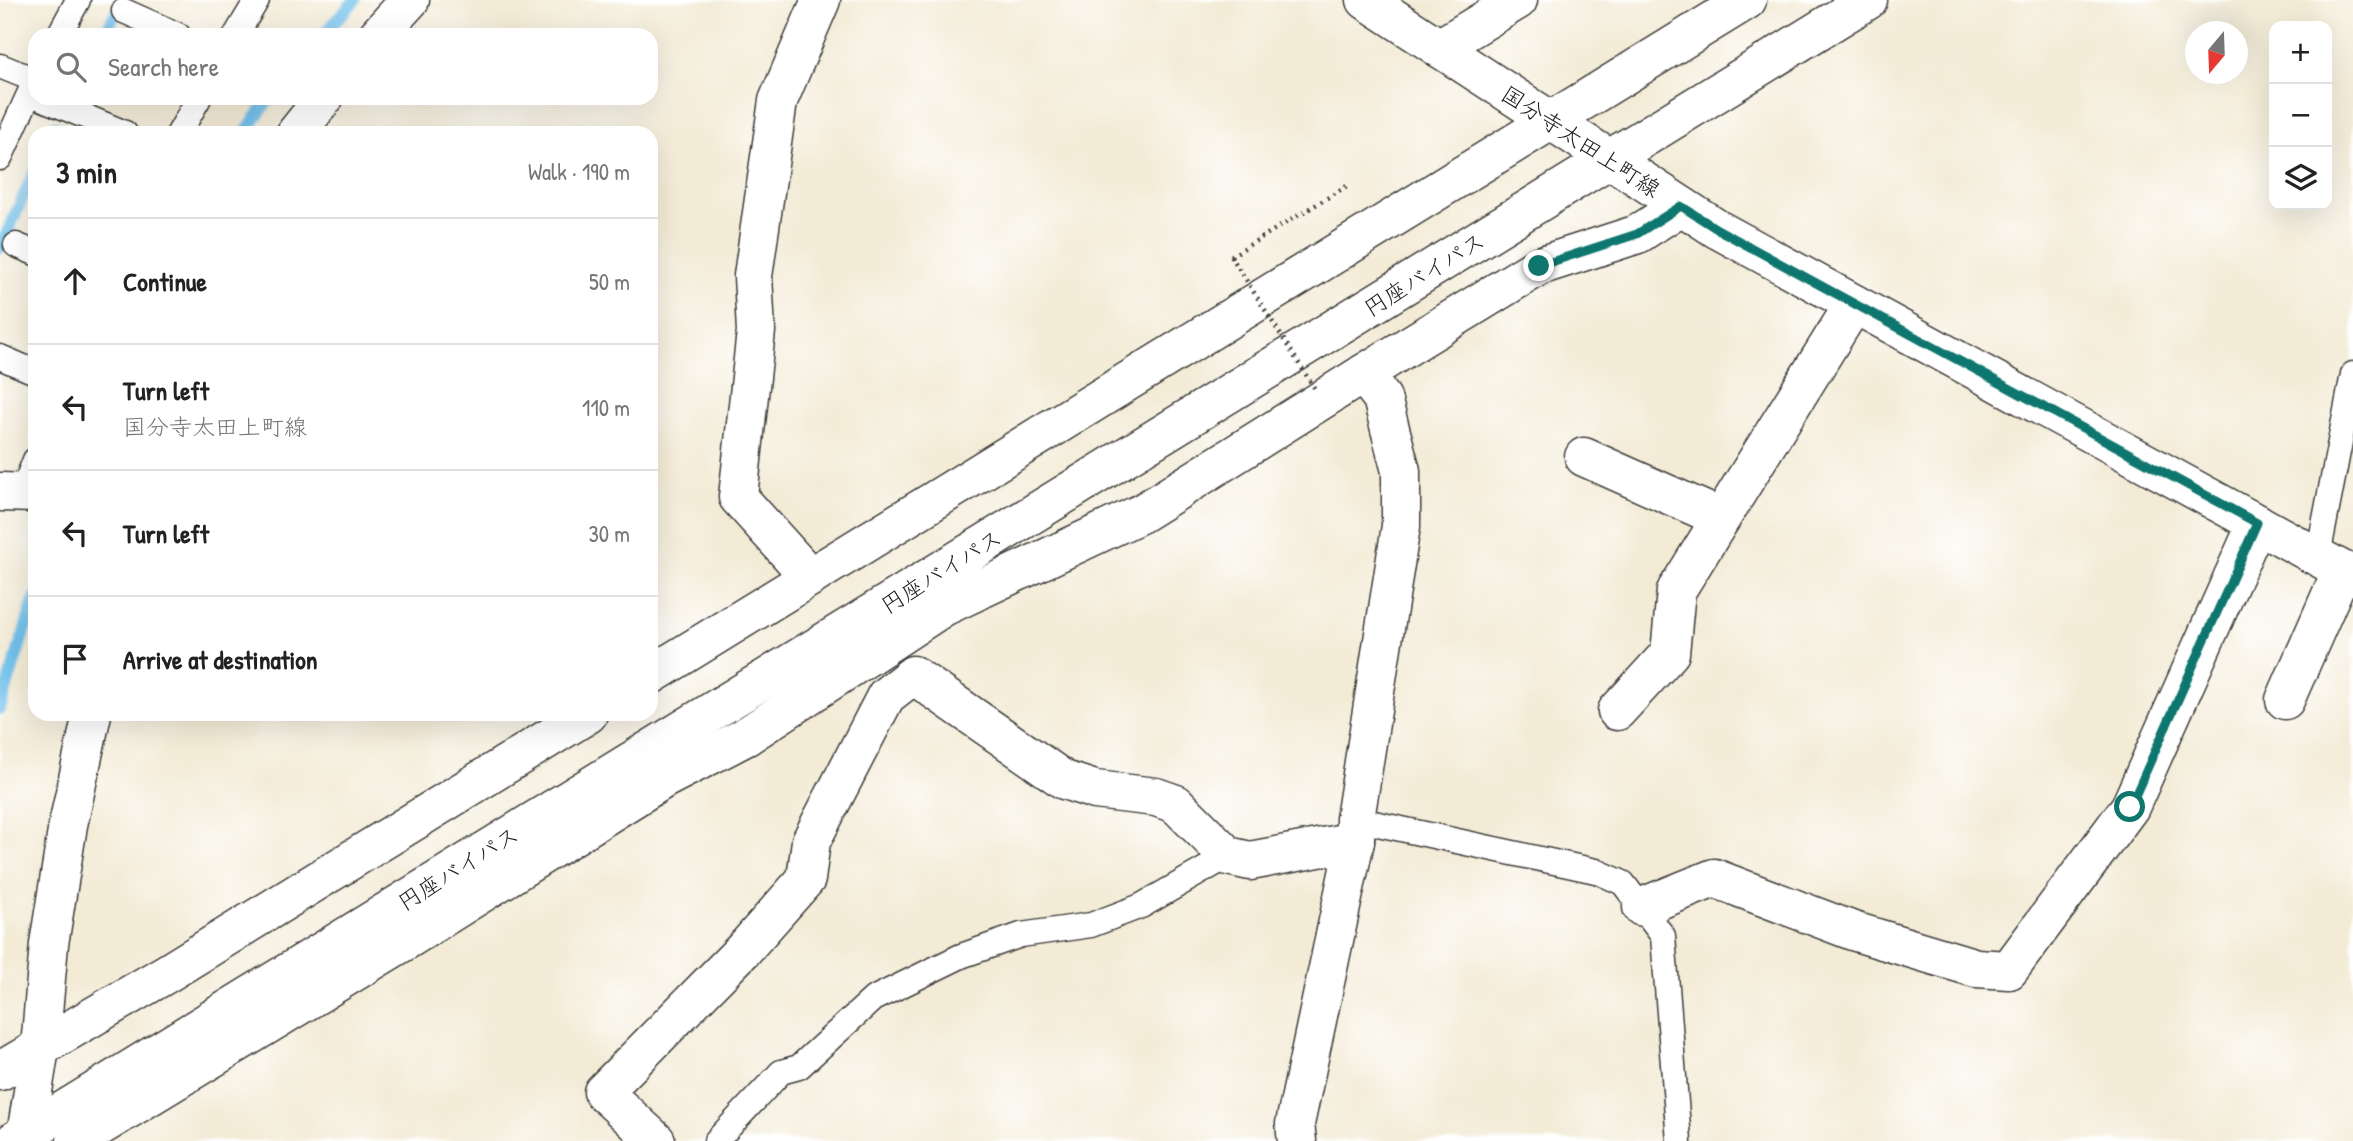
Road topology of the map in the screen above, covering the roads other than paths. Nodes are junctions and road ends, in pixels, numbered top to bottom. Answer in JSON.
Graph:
{"nodes":[{"id":1,"x":78,"y":0,"type":"edge"},
{"id":2,"x":257,"y":0,"type":"edge"},
{"id":3,"x":410,"y":0,"type":"edge"},
{"id":4,"x":821,"y":0,"type":"edge"},
{"id":5,"x":1366,"y":0,"type":"edge"},
{"id":6,"x":1518,"y":0,"type":"edge"},
{"id":7,"x":1747,"y":0,"type":"edge"},
{"id":8,"x":1868,"y":0,"type":"edge"},
{"id":9,"x":124,"y":11,"type":"dead end"},
{"id":10,"x":63,"y":28,"type":"edge"},
{"id":11,"x":162,"y":28,"type":"edge"},
{"id":12,"x":240,"y":28,"type":"edge"},
{"id":13,"x":384,"y":28,"type":"edge"},
{"id":14,"x":1439,"y":48,"type":"junction"},
{"id":15,"x":0,"y":66,"type":"edge"},
{"id":16,"x":28,"y":84,"type":"edge"},
{"id":17,"x":28,"y":103,"type":"edge"},
{"id":18,"x":68,"y":105,"type":"edge"},
{"id":19,"x":195,"y":105,"type":"edge"},
{"id":20,"x":318,"y":105,"type":"edge"},
{"id":21,"x":1550,"y":120,"type":"junction"},
{"id":22,"x":111,"y":126,"type":"edge"},
{"id":23,"x":183,"y":126,"type":"edge"},
{"id":24,"x":302,"y":126,"type":"edge"},
{"id":25,"x":0,"y":158,"type":"edge"},
{"id":26,"x":1609,"y":160,"type":"junction"},
{"id":27,"x":1681,"y":206,"type":"junction"},
{"id":28,"x":1854,"y":304,"type":"junction"},
{"id":29,"x":0,"y":357,"type":"edge"},
{"id":30,"x":28,"y":369,"type":"edge"},
{"id":31,"x":1363,"y":374,"type":"junction"},
{"id":32,"x":2353,"y":374,"type":"edge"},
{"id":33,"x":1584,"y":457,"type":"dead end"},
{"id":34,"x":1721,"y":518,"type":"junction"},
{"id":35,"x":2257,"y":523,"type":"junction"},
{"id":36,"x":2338,"y":568,"type":"edge"},
{"id":37,"x":810,"y":577,"type":"junction"},
{"id":38,"x":658,"y":671,"type":"edge"},
{"id":39,"x":2285,"y":700,"type":"dead end"},
{"id":40,"x":1616,"y":711,"type":"dead end"},
{"id":41,"x":90,"y":721,"type":"edge"},
{"id":42,"x":577,"y":721,"type":"edge"},
{"id":43,"x":1355,"y":830,"type":"junction"},
{"id":44,"x":1228,"y":856,"type":"junction"},
{"id":45,"x":1642,"y":907,"type":"junction"},
{"id":46,"x":40,"y":1048,"type":"junction"},
{"id":47,"x":0,"y":1071,"type":"edge"},
{"id":48,"x":22,"y":1139,"type":"edge"},
{"id":49,"x":76,"y":1141,"type":"edge"},
{"id":50,"x":656,"y":1141,"type":"edge"},
{"id":51,"x":716,"y":1141,"type":"edge"},
{"id":52,"x":1297,"y":1141,"type":"edge"},
{"id":53,"x":1679,"y":1141,"type":"edge"}],
"edges":[{"from":1,"to":10,"type":"lane"},
{"from":2,"to":12,"type":"lane"},
{"from":3,"to":13,"type":"main road"},
{"from":4,"to":37,"type":"main road"},
{"from":5,"to":14,"type":"main road","name":"国分寺太田上町線"},
{"from":6,"to":14,"type":"main road"},
{"from":7,"to":21,"type":"main road"},
{"from":8,"to":26,"type":"main road","name":"円座バイパス"},
{"from":9,"to":11,"type":"lane"},
{"from":14,"to":21,"type":"main road","name":"国分寺太田上町線"},
{"from":15,"to":16,"type":"lane"},
{"from":17,"to":25,"type":"lane"},
{"from":18,"to":22,"type":"lane"},
{"from":19,"to":23,"type":"lane"},
{"from":20,"to":24,"type":"main road"},
{"from":21,"to":26,"type":"main road","name":"国分寺太田上町線"},
{"from":21,"to":37,"type":"main road"},
{"from":26,"to":27,"type":"main road","name":"国分寺太田上町線"},
{"from":26,"to":48,"type":"main road","name":"円座バイパス"},
{"from":27,"to":28,"type":"main road","name":"国分寺太田上町線"},
{"from":27,"to":31,"type":"main road"},
{"from":28,"to":34,"type":"main road"},
{"from":28,"to":35,"type":"main road","name":"国分寺太田上町線"},
{"from":29,"to":30,"type":"lane"},
{"from":31,"to":43,"type":"main road"},
{"from":31,"to":49,"type":"main road"},
{"from":32,"to":36,"type":"lane"},
{"from":33,"to":34,"type":"main road"},
{"from":34,"to":40,"type":"main road"},
{"from":35,"to":36,"type":"main road","name":"国分寺太田上町線"},
{"from":35,"to":45,"type":"main road"},
{"from":36,"to":39,"type":"main road"},
{"from":37,"to":38,"type":"main road"},
{"from":41,"to":46,"type":"main road"},
{"from":42,"to":46,"type":"main road"},
{"from":43,"to":44,"type":"main road"},
{"from":43,"to":45,"type":"lane"},
{"from":43,"to":52,"type":"main road"},
{"from":44,"to":50,"type":"main road"},
{"from":44,"to":51,"type":"lane"},
{"from":45,"to":53,"type":"lane"},
{"from":46,"to":47,"type":"main road"},
{"from":46,"to":48,"type":"main road"}]}
